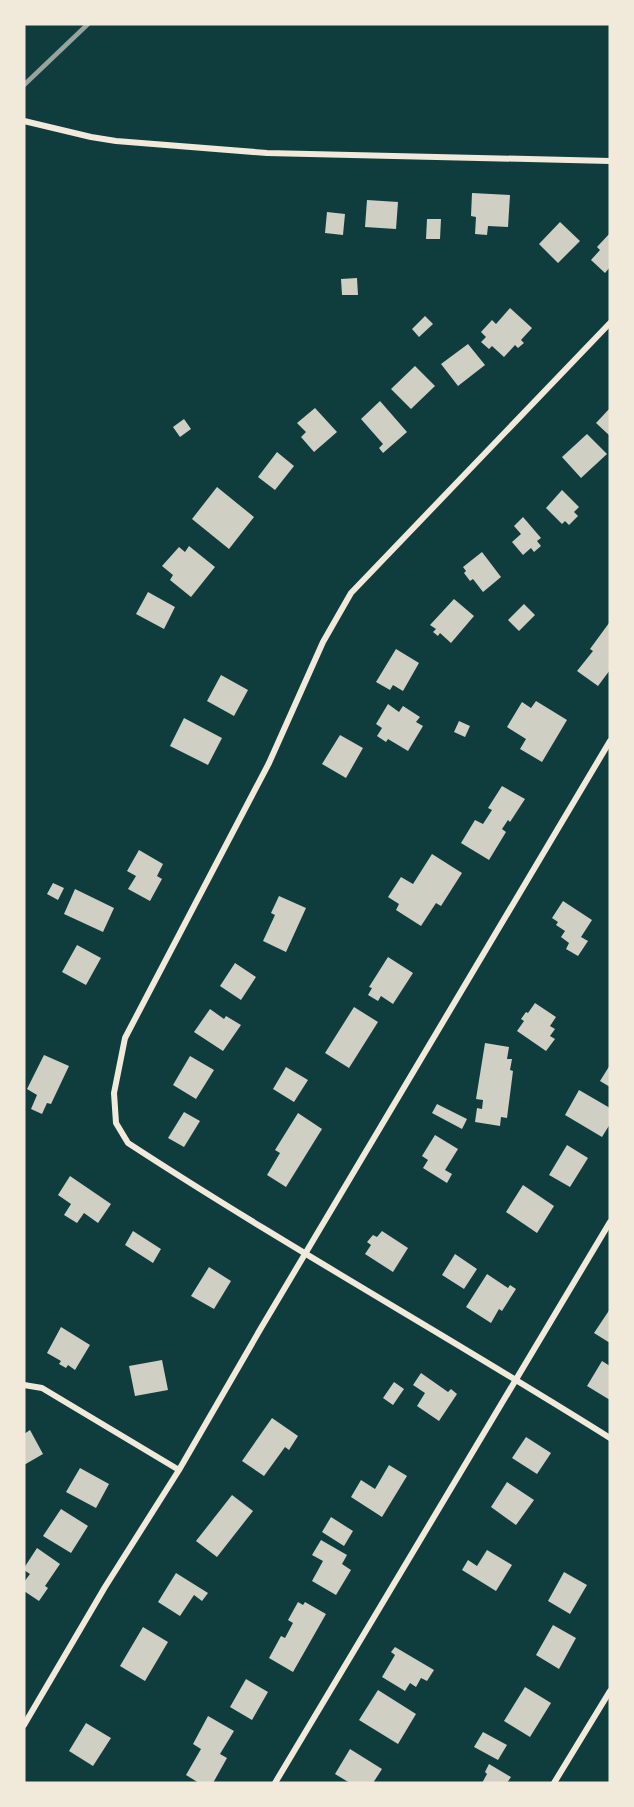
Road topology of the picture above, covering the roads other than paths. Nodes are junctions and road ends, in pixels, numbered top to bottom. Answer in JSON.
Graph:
{"nodes":[{"id":1,"x":24,"y":121,"type":"edge"},
{"id":2,"x":610,"y":162,"type":"edge"},
{"id":3,"x":610,"y":323,"type":"edge"},
{"id":4,"x":610,"y":741,"type":"edge"},
{"id":5,"x":610,"y":1222,"type":"edge"},
{"id":6,"x":306,"y":1254,"type":"junction"},
{"id":7,"x":516,"y":1379,"type":"junction"},
{"id":8,"x":24,"y":1386,"type":"edge"},
{"id":9,"x":610,"y":1438,"type":"edge"},
{"id":10,"x":179,"y":1470,"type":"junction"},
{"id":11,"x":610,"y":1691,"type":"edge"},
{"id":12,"x":24,"y":1725,"type":"edge"},
{"id":13,"x":275,"y":1783,"type":"edge"},
{"id":14,"x":554,"y":1783,"type":"edge"}],
"edges":[{"from":1,"to":2,"type":"street"},
{"from":3,"to":6,"type":"street"},
{"from":4,"to":6,"type":"street"},
{"from":5,"to":7,"type":"street"},
{"from":6,"to":7,"type":"street"},
{"from":6,"to":10,"type":"street"},
{"from":7,"to":9,"type":"street"},
{"from":7,"to":13,"type":"street"},
{"from":8,"to":10,"type":"street"},
{"from":10,"to":12,"type":"street"},
{"from":11,"to":14,"type":"street"}]}
